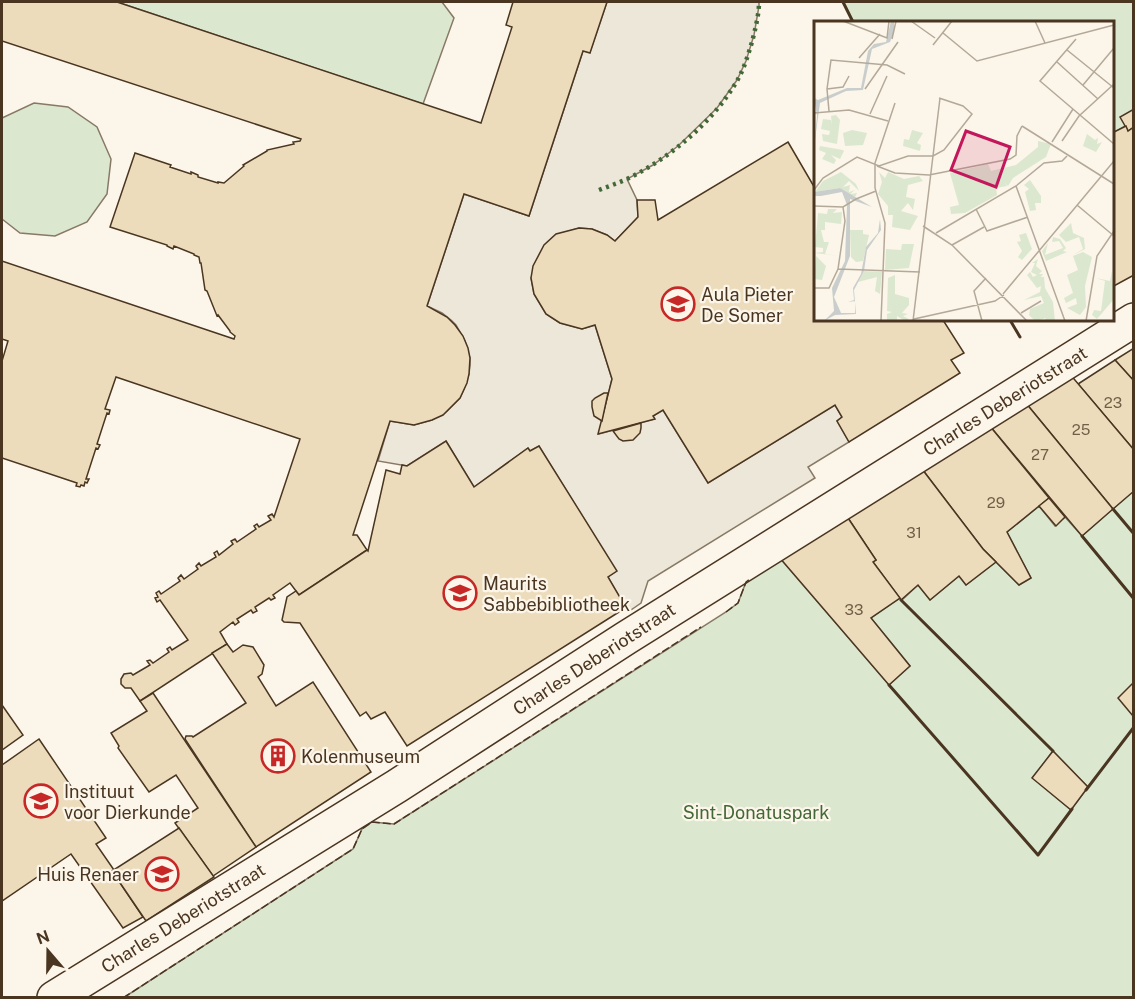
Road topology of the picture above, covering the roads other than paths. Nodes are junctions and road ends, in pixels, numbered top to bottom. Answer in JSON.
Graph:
{"nodes":[{"id":1,"x":1134,"y":320,"type":"edge"},
{"id":2,"x":54,"y":998,"type":"edge"}],
"edges":[{"from":1,"to":2,"type":"street","name":"Charles Deberiotstraat"}]}
